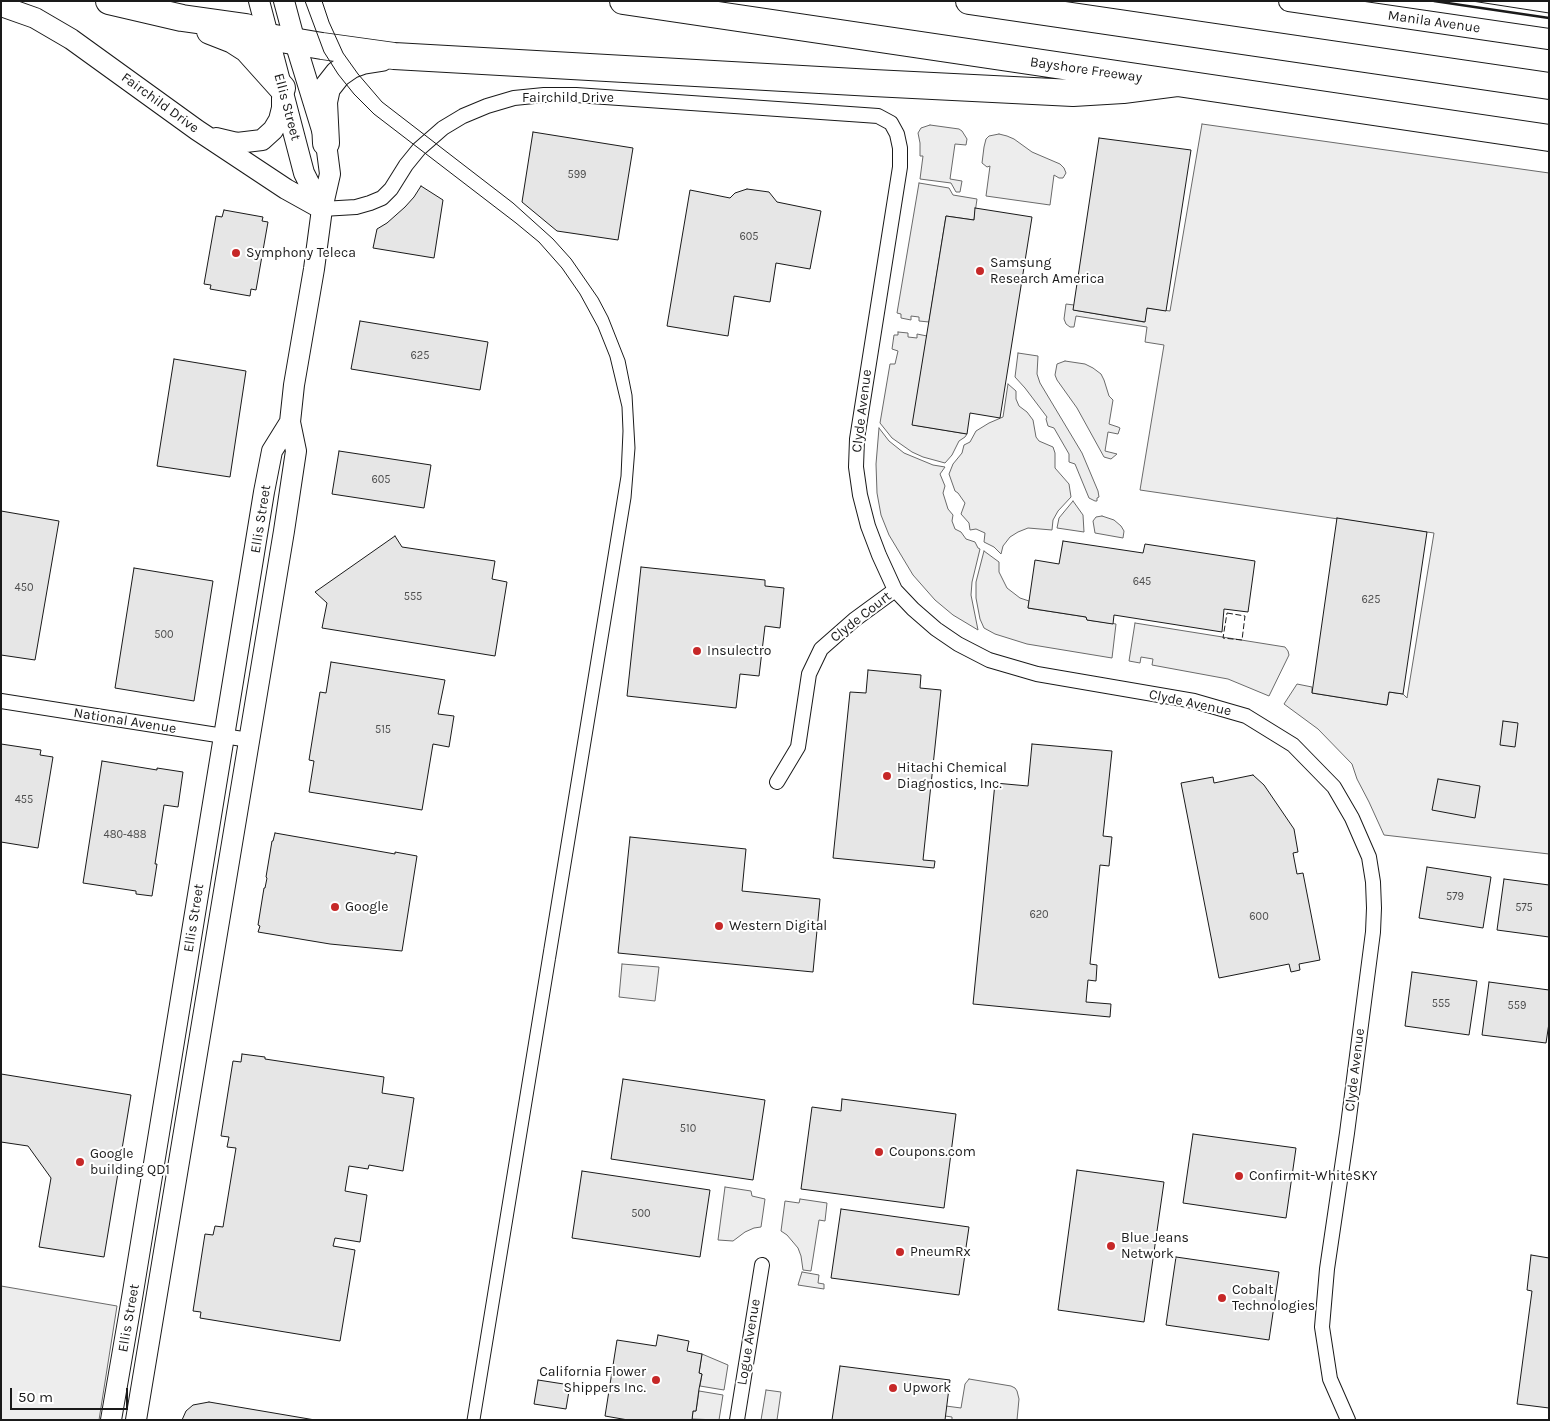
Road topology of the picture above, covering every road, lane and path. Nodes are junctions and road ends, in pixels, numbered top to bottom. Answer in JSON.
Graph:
{"nodes":[{"id":1,"x":109,"y":1,"type":"edge"},
{"id":2,"x":259,"y":1,"type":"edge"},
{"id":3,"x":284,"y":1,"type":"edge"},
{"id":4,"x":623,"y":1,"type":"edge"},
{"id":5,"x":968,"y":1,"type":"edge"},
{"id":6,"x":1096,"y":1,"type":"edge"},
{"id":7,"x":1289,"y":1,"type":"edge"},
{"id":8,"x":1,"y":6,"type":"edge"},
{"id":9,"x":182,"y":18,"type":"junction"},
{"id":10,"x":1169,"y":31,"type":"junction"},
{"id":11,"x":268,"y":37,"type":"junction"},
{"id":12,"x":1549,"y":39,"type":"edge"},
{"id":13,"x":295,"y":42,"type":"junction"},
{"id":14,"x":394,"y":56,"type":"junction"},
{"id":15,"x":1177,"y":83,"type":"junction"},
{"id":16,"x":1549,"y":86,"type":"edge"},
{"id":17,"x":282,"y":88,"type":"junction"},
{"id":18,"x":197,"y":130,"type":"junction"},
{"id":19,"x":897,"y":134,"type":"joint"},
{"id":20,"x":1549,"y":138,"type":"edge"},
{"id":21,"x":326,"y":143,"type":"junction"},
{"id":22,"x":322,"y":209,"type":"junction"},
{"id":23,"x":290,"y":422,"type":"junction"},
{"id":24,"x":895,"y":590,"type":"junction"},
{"id":25,"x":1,"y":701,"type":"edge"},
{"id":26,"x":225,"y":737,"type":"junction"},
{"id":27,"x":249,"y":740,"type":"junction"},
{"id":28,"x":777,"y":782,"type":"dead end"},
{"id":29,"x":762,"y":1265,"type":"dead end"},
{"id":30,"x":111,"y":1420,"type":"edge"},
{"id":31,"x":136,"y":1420,"type":"edge"},
{"id":32,"x":737,"y":1420,"type":"edge"},
{"id":33,"x":1348,"y":1420,"type":"edge"}],
"edges":[{"from":1,"to":9,"type":"highway"},
{"from":2,"to":11,"type":"main road","name":"Ellis Street"},
{"from":3,"to":13,"type":"main road","name":"Ellis Street"},
{"from":4,"to":15,"type":"highway","name":"Bayshore Freeway"},
{"from":5,"to":10,"type":"highway"},
{"from":6,"to":10,"type":"highway"},
{"from":7,"to":12,"type":"main road","name":"Manila Avenue"},
{"from":8,"to":18,"type":"main road","name":"Fairchild Drive"},
{"from":9,"to":11,"type":"highway"},
{"from":9,"to":17,"type":"highway"},
{"from":10,"to":16,"type":"highway"},
{"from":11,"to":13,"type":"highway"},
{"from":11,"to":17,"type":"main road","name":"Ellis Street"},
{"from":13,"to":14,"type":"highway"},
{"from":13,"to":21,"type":"main road","name":"Ellis Street"},
{"from":14,"to":15,"type":"highway"},
{"from":14,"to":21,"type":"highway"},
{"from":15,"to":20,"type":"highway","name":"Bayshore Freeway"},
{"from":17,"to":18,"type":"main road"},
{"from":17,"to":22,"type":"main road","name":"Ellis Street"},
{"from":18,"to":22,"type":"main road","name":"Fairchild Drive"},
{"from":19,"to":22,"type":"street","name":"Fairchild Drive"},
{"from":19,"to":24,"type":"street","name":"Clyde Avenue"},
{"from":21,"to":22,"type":"main road","name":"Ellis Street"},
{"from":22,"to":23,"type":"main road","name":"Ellis Street"},
{"from":23,"to":26,"type":"main road","name":"Ellis Street"},
{"from":23,"to":27,"type":"main road","name":"Ellis Street"},
{"from":24,"to":28,"type":"street","name":"Clyde Court"},
{"from":24,"to":33,"type":"street","name":"Clyde Avenue"},
{"from":25,"to":26,"type":"street","name":"National Avenue"},
{"from":26,"to":27,"type":"street","name":"National Avenue"},
{"from":26,"to":30,"type":"main road","name":"Ellis Street"},
{"from":27,"to":31,"type":"main road","name":"Ellis Street"},
{"from":29,"to":32,"type":"street","name":"Logue Avenue"}]}
